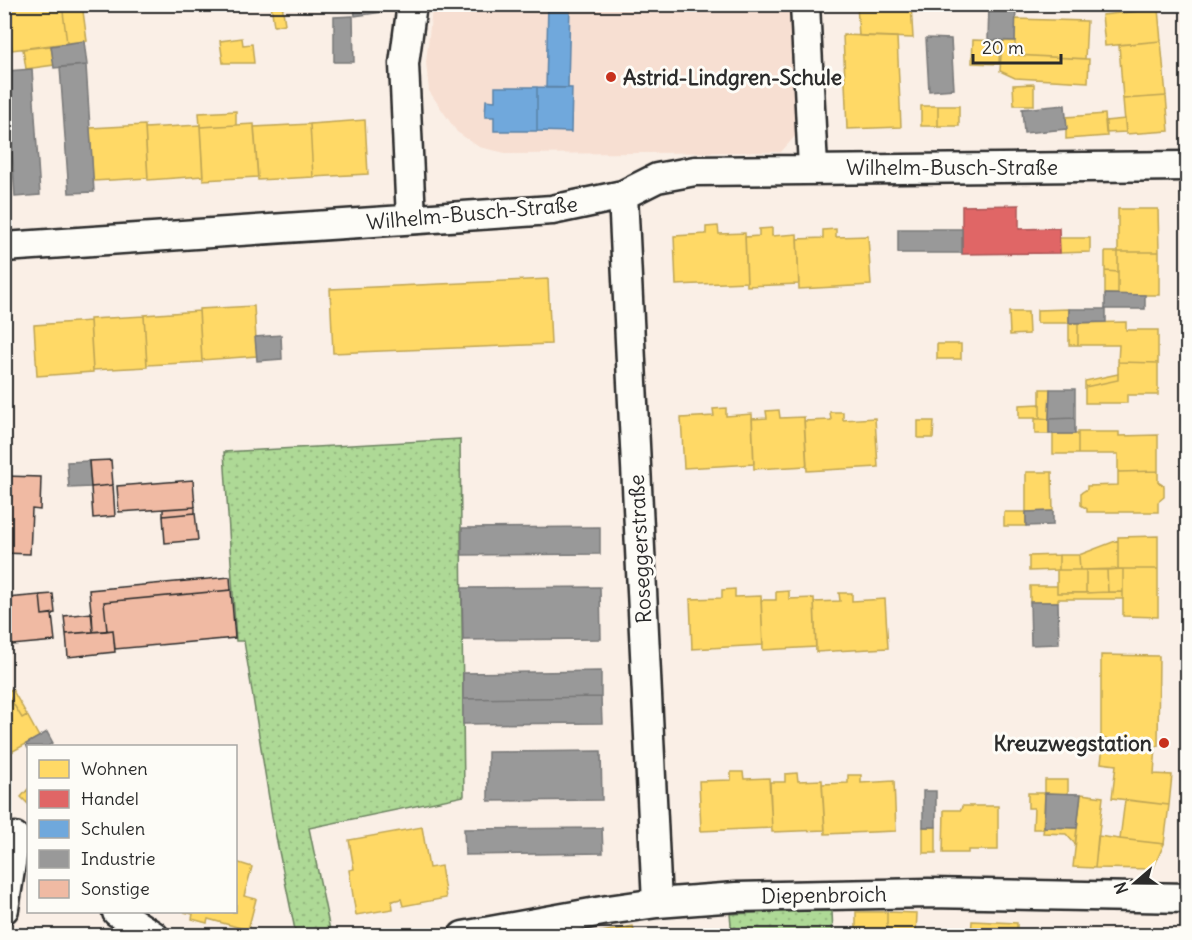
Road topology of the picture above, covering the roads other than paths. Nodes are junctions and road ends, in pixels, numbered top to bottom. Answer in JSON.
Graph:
{"nodes":[{"id":1,"x":412,"y":4,"type":"edge"},
{"id":2,"x":805,"y":4,"type":"edge"},
{"id":3,"x":1188,"y":166,"type":"edge"},
{"id":4,"x":813,"y":168,"type":"junction"},
{"id":5,"x":623,"y":195,"type":"junction"},
{"id":6,"x":411,"y":219,"type":"junction"},
{"id":7,"x":4,"y":247,"type":"edge"},
{"id":8,"x":16,"y":838,"type":"edge"},
{"id":9,"x":1188,"y":898,"type":"edge"},
{"id":10,"x":657,"y":903,"type":"junction"},
{"id":11,"x":4,"y":909,"type":"edge"},
{"id":12,"x":119,"y":913,"type":"edge"},
{"id":13,"x":154,"y":936,"type":"edge"},
{"id":14,"x":463,"y":936,"type":"edge"}],
"edges":[{"from":1,"to":6,"type":"street"},
{"from":2,"to":4,"type":"street"},
{"from":3,"to":4,"type":"street","name":"Wilhelm-Busch-Straße"},
{"from":4,"to":5,"type":"street","name":"Wilhelm-Busch-Straße"},
{"from":5,"to":6,"type":"street","name":"Wilhelm-Busch-Straße"},
{"from":5,"to":10,"type":"street","name":"Roseggerstraße"},
{"from":6,"to":7,"type":"street","name":"Wilhelm-Busch-Straße"},
{"from":8,"to":11,"type":"street"},
{"from":9,"to":10,"type":"street","name":"Diepenbroich"},
{"from":10,"to":14,"type":"street","name":"Diepenbroich"},
{"from":12,"to":13,"type":"street"}]}
